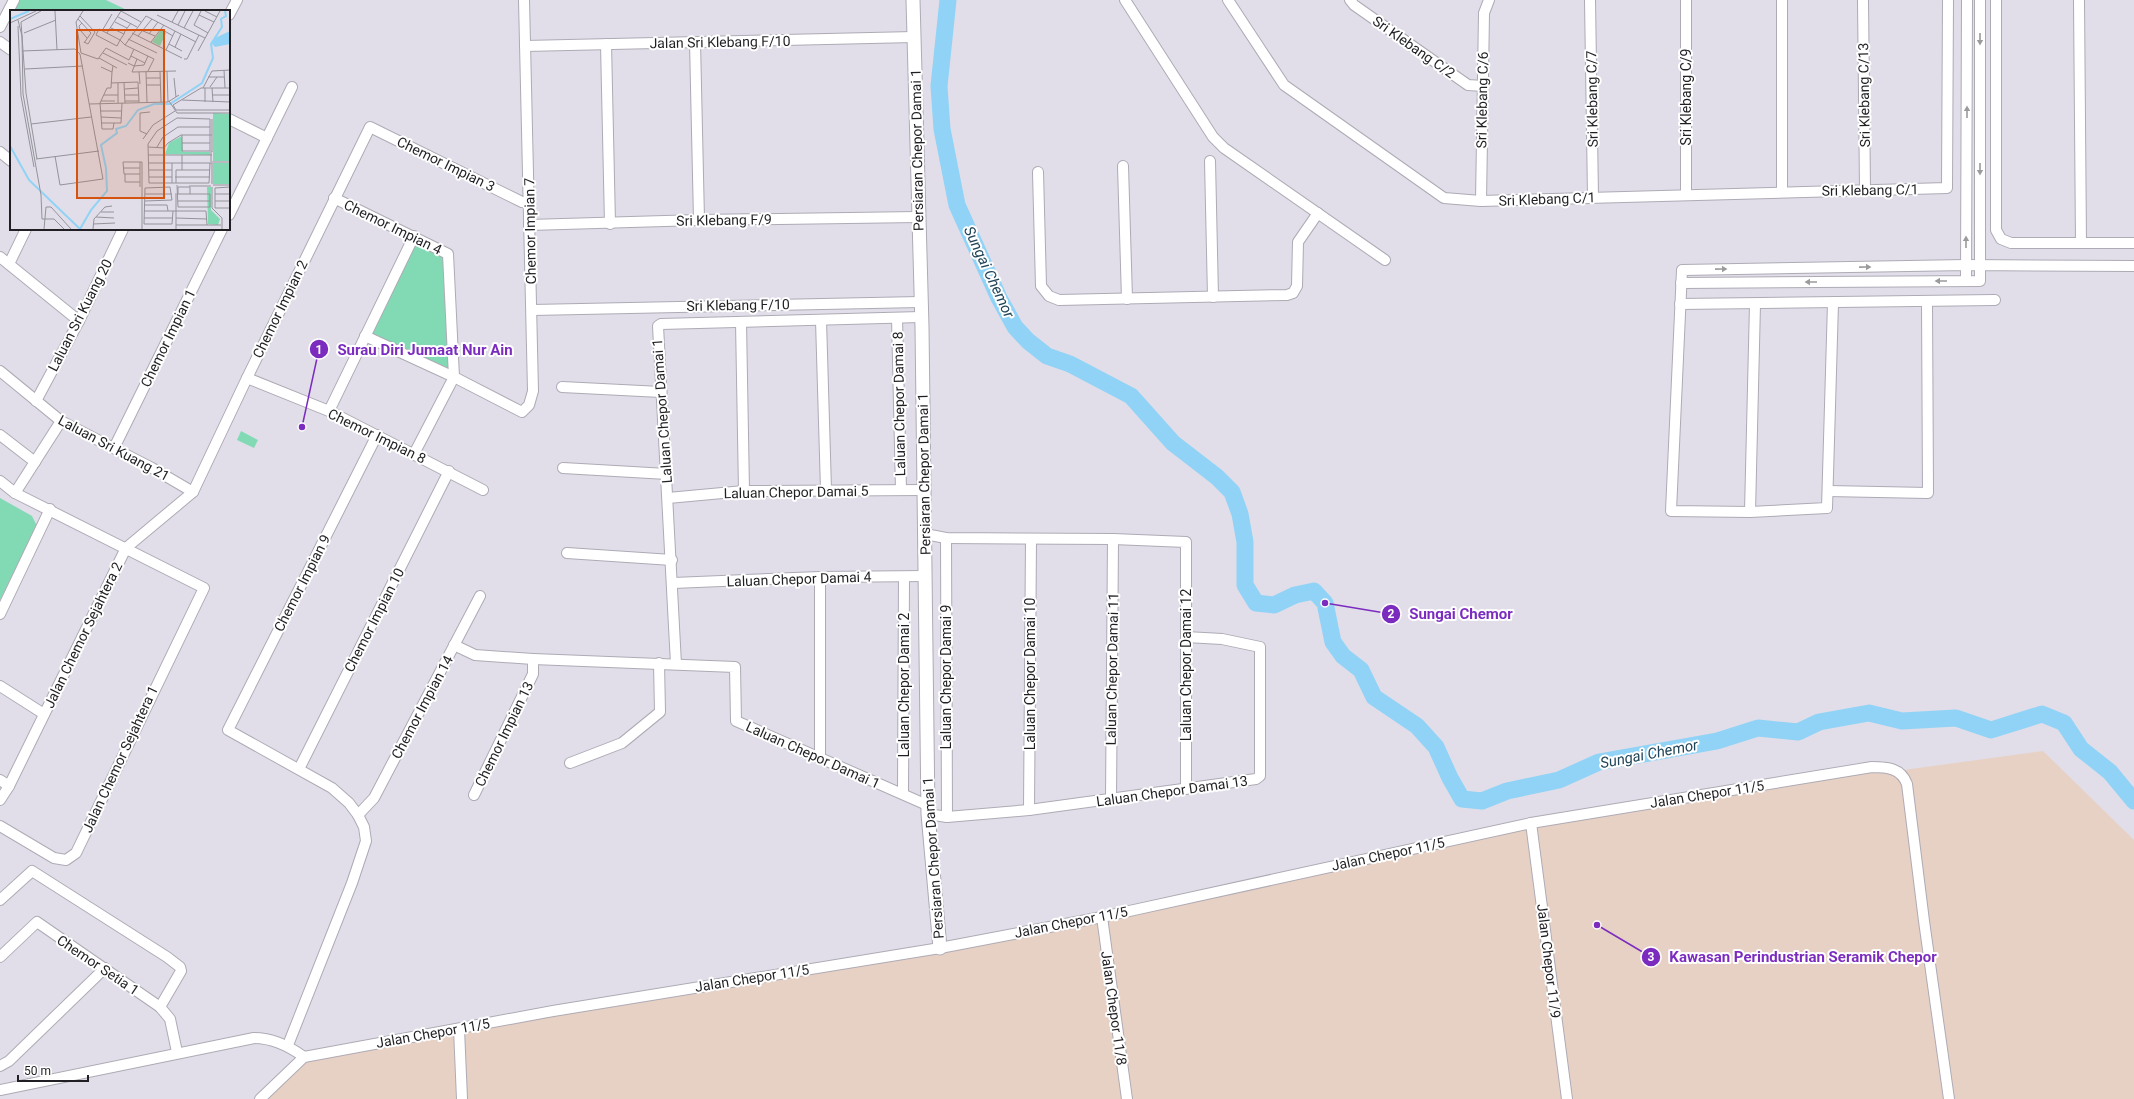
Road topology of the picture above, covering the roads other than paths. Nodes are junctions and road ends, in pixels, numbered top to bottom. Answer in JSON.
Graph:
{"nodes":[{"id":1,"x":14,"y":0,"type":"edge"},
{"id":2,"x":236,"y":0,"type":"edge"},
{"id":3,"x":524,"y":0,"type":"edge"},
{"id":4,"x":913,"y":0,"type":"edge"},
{"id":5,"x":1125,"y":0,"type":"edge"},
{"id":6,"x":1228,"y":0,"type":"edge"},
{"id":7,"x":1350,"y":0,"type":"edge"},
{"id":8,"x":1488,"y":0,"type":"edge"},
{"id":9,"x":1590,"y":0,"type":"edge"},
{"id":10,"x":1686,"y":0,"type":"edge"},
{"id":11,"x":1782,"y":0,"type":"edge"},
{"id":12,"x":1863,"y":0,"type":"edge"},
{"id":13,"x":1948,"y":0,"type":"edge"},
{"id":14,"x":1967,"y":0,"type":"edge"},
{"id":15,"x":1980,"y":0,"type":"edge"},
{"id":16,"x":1996,"y":0,"type":"edge"},
{"id":17,"x":2079,"y":0,"type":"edge"},
{"id":18,"x":230,"y":13,"type":"edge"},
{"id":19,"x":0,"y":27,"type":"edge"},
{"id":20,"x":914,"y":37,"type":"junction"},
{"id":21,"x":0,"y":42,"type":"edge"},
{"id":22,"x":695,"y":42,"type":"junction"},
{"id":23,"x":606,"y":44,"type":"junction"},
{"id":24,"x":525,"y":46,"type":"junction"},
{"id":25,"x":10,"y":49,"type":"edge"},
{"id":26,"x":1483,"y":86,"type":"junction"},
{"id":27,"x":292,"y":87,"type":"dead end"},
{"id":28,"x":230,"y":120,"type":"edge"},
{"id":29,"x":370,"y":126,"type":"joint"},
{"id":30,"x":267,"y":138,"type":"junction"},
{"id":31,"x":0,"y":152,"type":"edge"},
{"id":32,"x":10,"y":160,"type":"edge"},
{"id":33,"x":1210,"y":161,"type":"dead end"},
{"id":34,"x":1123,"y":166,"type":"dead end"},
{"id":35,"x":1038,"y":172,"type":"dead end"},
{"id":36,"x":1865,"y":190,"type":"junction"},
{"id":37,"x":1782,"y":192,"type":"junction"},
{"id":38,"x":1686,"y":194,"type":"junction"},
{"id":39,"x":1593,"y":197,"type":"junction"},
{"id":40,"x":334,"y":198,"type":"junction"},
{"id":41,"x":1481,"y":201,"type":"junction"},
{"id":42,"x":522,"y":202,"type":"dead end"},
{"id":43,"x":230,"y":213,"type":"edge"},
{"id":44,"x":1318,"y":213,"type":"junction"},
{"id":45,"x":918,"y":217,"type":"junction"},
{"id":46,"x":699,"y":220,"type":"junction"},
{"id":47,"x":610,"y":224,"type":"junction"},
{"id":48,"x":530,"y":225,"type":"junction"},
{"id":49,"x":26,"y":230,"type":"edge"},
{"id":50,"x":123,"y":230,"type":"edge"},
{"id":51,"x":222,"y":230,"type":"edge"},
{"id":52,"x":414,"y":236,"type":"junction"},
{"id":53,"x":2081,"y":243,"type":"junction"},
{"id":54,"x":2134,"y":243,"type":"edge"},
{"id":55,"x":0,"y":257,"type":"edge"},
{"id":56,"x":1385,"y":260,"type":"dead end"},
{"id":57,"x":9,"y":264,"type":"junction"},
{"id":58,"x":1966,"y":265,"type":"junction"},
{"id":59,"x":1980,"y":265,"type":"junction"},
{"id":60,"x":2134,"y":266,"type":"edge"},
{"id":61,"x":1966,"y":281,"type":"junction"},
{"id":62,"x":1681,"y":283,"type":"junction"},
{"id":63,"x":1213,"y":297,"type":"junction"},
{"id":64,"x":1127,"y":299,"type":"junction"},
{"id":65,"x":1995,"y":300,"type":"dead end"},
{"id":66,"x":1927,"y":301,"type":"junction"},
{"id":67,"x":920,"y":302,"type":"junction"},
{"id":68,"x":1833,"y":303,"type":"junction"},
{"id":69,"x":1680,"y":304,"type":"junction"},
{"id":70,"x":1755,"y":304,"type":"junction"},
{"id":71,"x":532,"y":310,"type":"junction"},
{"id":72,"x":898,"y":318,"type":"junction"},
{"id":73,"x":921,"y":318,"type":"junction"},
{"id":74,"x":821,"y":320,"type":"junction"},
{"id":75,"x":79,"y":321,"type":"junction"},
{"id":76,"x":741,"y":322,"type":"junction"},
{"id":77,"x":365,"y":336,"type":"junction"},
{"id":78,"x":0,"y":371,"type":"edge"},
{"id":79,"x":454,"y":377,"type":"junction"},
{"id":80,"x":246,"y":378,"type":"junction"},
{"id":81,"x":562,"y":387,"type":"dead end"},
{"id":82,"x":661,"y":392,"type":"junction"},
{"id":83,"x":36,"y":401,"type":"junction"},
{"id":84,"x":329,"y":411,"type":"junction"},
{"id":85,"x":61,"y":421,"type":"junction"},
{"id":86,"x":0,"y":435,"type":"edge"},
{"id":87,"x":376,"y":435,"type":"junction"},
{"id":88,"x":114,"y":448,"type":"junction"},
{"id":89,"x":414,"y":454,"type":"junction"},
{"id":90,"x":35,"y":462,"type":"junction"},
{"id":91,"x":563,"y":468,"type":"dead end"},
{"id":92,"x":449,"y":471,"type":"junction"},
{"id":93,"x":666,"y":474,"type":"junction"},
{"id":94,"x":0,"y":481,"type":"edge"},
{"id":95,"x":483,"y":490,"type":"dead end"},
{"id":96,"x":826,"y":490,"type":"junction"},
{"id":97,"x":901,"y":490,"type":"junction"},
{"id":98,"x":924,"y":490,"type":"junction"},
{"id":99,"x":744,"y":491,"type":"junction"},
{"id":100,"x":1828,"y":491,"type":"junction"},
{"id":101,"x":193,"y":492,"type":"junction"},
{"id":102,"x":16,"y":493,"type":"junction"},
{"id":103,"x":668,"y":498,"type":"junction"},
{"id":104,"x":50,"y":509,"type":"junction"},
{"id":105,"x":1750,"y":512,"type":"junction"},
{"id":106,"x":925,"y":534,"type":"junction"},
{"id":107,"x":946,"y":538,"type":"junction"},
{"id":108,"x":1031,"y":539,"type":"junction"},
{"id":109,"x":1113,"y":539,"type":"junction"},
{"id":110,"x":126,"y":548,"type":"junction"},
{"id":111,"x":567,"y":553,"type":"dead end"},
{"id":112,"x":672,"y":560,"type":"junction"},
{"id":113,"x":925,"y":576,"type":"junction"},
{"id":114,"x":820,"y":577,"type":"junction"},
{"id":115,"x":904,"y":577,"type":"junction"},
{"id":116,"x":673,"y":583,"type":"junction"},
{"id":117,"x":480,"y":596,"type":"dead end"},
{"id":118,"x":0,"y":614,"type":"edge"},
{"id":119,"x":1186,"y":637,"type":"junction"},
{"id":120,"x":454,"y":645,"type":"junction"},
{"id":121,"x":533,"y":659,"type":"junction"},
{"id":122,"x":659,"y":663,"type":"junction"},
{"id":123,"x":676,"y":664,"type":"junction"},
{"id":124,"x":0,"y":686,"type":"edge"},
{"id":125,"x":44,"y":714,"type":"junction"},
{"id":126,"x":820,"y":757,"type":"junction"},
{"id":127,"x":570,"y":763,"type":"dead end"},
{"id":128,"x":299,"y":769,"type":"junction"},
{"id":129,"x":4,"y":783,"type":"edge"},
{"id":130,"x":1186,"y":789,"type":"junction"},
{"id":131,"x":903,"y":794,"type":"junction"},
{"id":132,"x":474,"y":795,"type":"dead end"},
{"id":133,"x":1111,"y":799,"type":"junction"},
{"id":134,"x":0,"y":800,"type":"edge"},
{"id":135,"x":928,"y":810,"type":"junction"},
{"id":136,"x":1029,"y":810,"type":"junction"},
{"id":137,"x":358,"y":815,"type":"junction"},
{"id":138,"x":947,"y":817,"type":"junction"},
{"id":139,"x":1531,"y":822,"type":"junction"},
{"id":140,"x":0,"y":826,"type":"edge"},
{"id":141,"x":0,"y":900,"type":"edge"},
{"id":142,"x":1102,"y":916,"type":"junction"},
{"id":143,"x":940,"y":948,"type":"junction"},
{"id":144,"x":0,"y":957,"type":"edge"},
{"id":145,"x":105,"y":968,"type":"junction"},
{"id":146,"x":160,"y":1007,"type":"junction"},
{"id":147,"x":459,"y":1029,"type":"junction"},
{"id":148,"x":288,"y":1045,"type":"junction"},
{"id":149,"x":177,"y":1052,"type":"junction"},
{"id":150,"x":304,"y":1057,"type":"junction"},
{"id":151,"x":0,"y":1066,"type":"edge"},
{"id":152,"x":0,"y":1090,"type":"edge"},
{"id":153,"x":260,"y":1099,"type":"edge"},
{"id":154,"x":462,"y":1099,"type":"edge"},
{"id":155,"x":1127,"y":1099,"type":"edge"},
{"id":156,"x":1566,"y":1099,"type":"edge"},
{"id":157,"x":1949,"y":1099,"type":"edge"}],
"edges":[{"from":1,"to":19,"type":"street"},
{"from":2,"to":18,"type":"street"},
{"from":3,"to":24,"type":"street","name":"Chemor Impian 7"},
{"from":4,"to":20,"type":"street","name":"Persiaran Chepor Damai 1"},
{"from":5,"to":44,"type":"street"},
{"from":6,"to":41,"type":"street","name":"Sri Klebang C/1"},
{"from":7,"to":26,"type":"street","name":"Sri Klebang C/2"},
{"from":8,"to":26,"type":"street","name":"Sri Klebang C/6"},
{"from":9,"to":39,"type":"street","name":"Sri Klebang C/7"},
{"from":10,"to":38,"type":"street","name":"Sri Klebang C/9"},
{"from":11,"to":37,"type":"street"},
{"from":12,"to":36,"type":"street","name":"Sri Klebang C/13"},
{"from":13,"to":36,"type":"street","name":"Sri Klebang C/1"},
{"from":58,"to":14,"type":"street","one_way":true},
{"from":15,"to":59,"type":"street","one_way":true},
{"from":16,"to":53,"type":"street"},
{"from":17,"to":53,"type":"street"},
{"from":20,"to":22,"type":"street","name":"Jalan Sri Klebang F/10"},
{"from":20,"to":45,"type":"street","name":"Persiaran Chepor Damai 1"},
{"from":21,"to":25,"type":"street"},
{"from":22,"to":23,"type":"street","name":"Jalan Sri Klebang F/10"},
{"from":22,"to":46,"type":"street"},
{"from":23,"to":24,"type":"street","name":"Jalan Sri Klebang F/10"},
{"from":23,"to":47,"type":"street"},
{"from":24,"to":48,"type":"street","name":"Chemor Impian 7"},
{"from":26,"to":41,"type":"street","name":"Sri Klebang C/6"},
{"from":27,"to":30,"type":"street"},
{"from":28,"to":30,"type":"street"},
{"from":29,"to":40,"type":"street","name":"Chemor Impian 2"},
{"from":29,"to":42,"type":"street","name":"Chemor Impian 3"},
{"from":30,"to":43,"type":"street"},
{"from":31,"to":32,"type":"street"},
{"from":33,"to":63,"type":"street"},
{"from":34,"to":64,"type":"street"},
{"from":35,"to":64,"type":"street"},
{"from":36,"to":37,"type":"street","name":"Sri Klebang C/1"},
{"from":37,"to":38,"type":"street","name":"Sri Klebang C/1"},
{"from":38,"to":39,"type":"street","name":"Sri Klebang C/1"},
{"from":39,"to":41,"type":"street","name":"Sri Klebang C/1"},
{"from":40,"to":52,"type":"street","name":"Chemor Impian 4"},
{"from":40,"to":80,"type":"street","name":"Chemor Impian 2"},
{"from":44,"to":56,"type":"street"},
{"from":44,"to":63,"type":"street"},
{"from":45,"to":46,"type":"street","name":"Sri Klebang F/9"},
{"from":45,"to":67,"type":"street","name":"Persiaran Chepor Damai 1"},
{"from":46,"to":47,"type":"street","name":"Sri Klebang F/9"},
{"from":47,"to":48,"type":"street","name":"Sri Klebang F/9"},
{"from":48,"to":71,"type":"street","name":"Chemor Impian 7"},
{"from":49,"to":57,"type":"street"},
{"from":50,"to":75,"type":"street","name":"Laluan Sri Kuang 20"},
{"from":51,"to":88,"type":"street","name":"Chemor Impian 1"},
{"from":52,"to":77,"type":"street"},
{"from":52,"to":79,"type":"street","name":"Chemor Impian 4"},
{"from":53,"to":54,"type":"street"},
{"from":55,"to":57,"type":"street"},
{"from":57,"to":75,"type":"street"},
{"from":58,"to":59,"type":"street"},
{"from":58,"to":61,"type":"street"},
{"from":62,"to":58,"type":"street","one_way":true},
{"from":59,"to":60,"type":"street"},
{"from":59,"to":61,"type":"street"},
{"from":61,"to":62,"type":"street","one_way":true},
{"from":62,"to":69,"type":"street"},
{"from":63,"to":64,"type":"street"},
{"from":65,"to":66,"type":"street"},
{"from":66,"to":68,"type":"street"},
{"from":66,"to":100,"type":"street"},
{"from":67,"to":71,"type":"street","name":"Sri Klebang F/10"},
{"from":67,"to":73,"type":"street","name":"Persiaran Chepor Damai 1"},
{"from":68,"to":70,"type":"street"},
{"from":68,"to":100,"type":"street"},
{"from":69,"to":70,"type":"street"},
{"from":69,"to":105,"type":"street"},
{"from":70,"to":105,"type":"street"},
{"from":71,"to":79,"type":"street","name":"Chemor Impian 7"},
{"from":72,"to":73,"type":"street","name":"Laluan Chepor Damai 1"},
{"from":72,"to":74,"type":"street","name":"Laluan Chepor Damai 1"},
{"from":72,"to":97,"type":"street","name":"Laluan Chepor Damai 8"},
{"from":73,"to":98,"type":"street","name":"Persiaran Chepor Damai 1"},
{"from":74,"to":76,"type":"street","name":"Laluan Chepor Damai 1"},
{"from":74,"to":96,"type":"street"},
{"from":75,"to":83,"type":"street","name":"Laluan Sri Kuang 20"},
{"from":76,"to":82,"type":"street","name":"Laluan Chepor Damai 1"},
{"from":76,"to":99,"type":"street"},
{"from":77,"to":79,"type":"street"},
{"from":77,"to":84,"type":"street"},
{"from":78,"to":83,"type":"street","name":"Laluan Sri Kuang 21"},
{"from":79,"to":89,"type":"street"},
{"from":80,"to":84,"type":"street","name":"Chemor Impian 8"},
{"from":80,"to":101,"type":"street","name":"Chemor Impian 2"},
{"from":81,"to":82,"type":"street"},
{"from":82,"to":93,"type":"street","name":"Laluan Chepor Damai 1"},
{"from":83,"to":85,"type":"street","name":"Laluan Sri Kuang 21"},
{"from":84,"to":87,"type":"street","name":"Chemor Impian 8"},
{"from":85,"to":88,"type":"street","name":"Laluan Sri Kuang 21"},
{"from":85,"to":90,"type":"street"},
{"from":86,"to":90,"type":"street"},
{"from":87,"to":89,"type":"street","name":"Chemor Impian 8"},
{"from":87,"to":128,"type":"street","name":"Chemor Impian 9"},
{"from":88,"to":101,"type":"street","name":"Laluan Sri Kuang 21"},
{"from":89,"to":92,"type":"street","name":"Chemor Impian 8"},
{"from":90,"to":102,"type":"street"},
{"from":91,"to":93,"type":"street"},
{"from":92,"to":95,"type":"street","name":"Chemor Impian 8"},
{"from":92,"to":128,"type":"street","name":"Chemor Impian 10"},
{"from":93,"to":103,"type":"street","name":"Laluan Chepor Damai 1"},
{"from":94,"to":102,"type":"street"},
{"from":96,"to":97,"type":"street","name":"Laluan Chepor Damai 5"},
{"from":96,"to":99,"type":"street","name":"Laluan Chepor Damai 5"},
{"from":97,"to":98,"type":"street","name":"Laluan Chepor Damai 5"},
{"from":98,"to":106,"type":"street","name":"Persiaran Chepor Damai 1"},
{"from":99,"to":103,"type":"street","name":"Laluan Chepor Damai 5"},
{"from":100,"to":105,"type":"street"},
{"from":101,"to":110,"type":"street","name":"Jalan Chemor Sejahtera 2"},
{"from":102,"to":104,"type":"street"},
{"from":103,"to":112,"type":"street","name":"Laluan Chepor Damai 1"},
{"from":104,"to":110,"type":"street"},
{"from":104,"to":118,"type":"street"},
{"from":106,"to":107,"type":"street"},
{"from":106,"to":113,"type":"street","name":"Persiaran Chepor Damai 1"},
{"from":107,"to":108,"type":"street"},
{"from":107,"to":138,"type":"street","name":"Laluan Chepor Damai 9"},
{"from":108,"to":109,"type":"street"},
{"from":108,"to":136,"type":"street","name":"Laluan Chepor Damai 10"},
{"from":109,"to":119,"type":"street","name":"Laluan Chepor Damai 12"},
{"from":109,"to":133,"type":"street","name":"Laluan Chepor Damai 11"},
{"from":110,"to":125,"type":"street","name":"Jalan Chemor Sejahtera 2"},
{"from":110,"to":140,"type":"street","name":"Jalan Chemor Sejahtera 1"},
{"from":111,"to":112,"type":"street"},
{"from":112,"to":116,"type":"street","name":"Laluan Chepor Damai 1"},
{"from":113,"to":115,"type":"street","name":"Laluan Chepor Damai 4"},
{"from":113,"to":135,"type":"street","name":"Persiaran Chepor Damai 1"},
{"from":114,"to":115,"type":"street","name":"Laluan Chepor Damai 4"},
{"from":114,"to":116,"type":"street","name":"Laluan Chepor Damai 4"},
{"from":114,"to":126,"type":"street"},
{"from":115,"to":131,"type":"street","name":"Laluan Chepor Damai 2"},
{"from":116,"to":123,"type":"street","name":"Laluan Chepor Damai 1"},
{"from":117,"to":120,"type":"street","name":"Chemor Impian 14"},
{"from":119,"to":130,"type":"street","name":"Laluan Chepor Damai 12"},
{"from":119,"to":130,"type":"street","name":"Laluan Chepor Damai 13"},
{"from":120,"to":121,"type":"street","name":"Chemor Impian 13"},
{"from":120,"to":137,"type":"street","name":"Chemor Impian 14"},
{"from":121,"to":122,"type":"street","name":"Laluan Chepor Damai 1"},
{"from":121,"to":132,"type":"street","name":"Chemor Impian 13"},
{"from":122,"to":123,"type":"street","name":"Laluan Chepor Damai 1"},
{"from":122,"to":127,"type":"street"},
{"from":123,"to":126,"type":"street","name":"Laluan Chepor Damai 1"},
{"from":124,"to":125,"type":"street"},
{"from":125,"to":129,"type":"street","name":"Jalan Chemor Sejahtera 2"},
{"from":126,"to":131,"type":"street","name":"Laluan Chepor Damai 1"},
{"from":128,"to":137,"type":"street"},
{"from":129,"to":134,"type":"street","name":"Jalan Chemor Sejahtera 2"},
{"from":130,"to":133,"type":"street","name":"Laluan Chepor Damai 13"},
{"from":131,"to":135,"type":"street","name":"Laluan Chepor Damai 1"},
{"from":133,"to":136,"type":"street","name":"Laluan Chepor Damai 13"},
{"from":135,"to":138,"type":"street","name":"Laluan Chepor Damai 13"},
{"from":135,"to":143,"type":"street","name":"Persiaran Chepor Damai 1"},
{"from":136,"to":138,"type":"street","name":"Laluan Chepor Damai 13"},
{"from":137,"to":148,"type":"street"},
{"from":139,"to":142,"type":"street","name":"Jalan Chepor 11/5"},
{"from":139,"to":156,"type":"street","name":"Jalan Chepor 11/9"},
{"from":139,"to":157,"type":"street","name":"Jalan Chepor 11/5"},
{"from":141,"to":146,"type":"street"},
{"from":142,"to":143,"type":"street","name":"Jalan Chepor 11/5"},
{"from":142,"to":155,"type":"street","name":"Jalan Chepor 11/8"},
{"from":143,"to":147,"type":"street","name":"Jalan Chepor 11/5"},
{"from":144,"to":145,"type":"street","name":"Chemor Setia 1"},
{"from":145,"to":146,"type":"street","name":"Chemor Setia 1"},
{"from":145,"to":151,"type":"street"},
{"from":146,"to":149,"type":"street","name":"Chemor Setia 1"},
{"from":147,"to":150,"type":"street","name":"Jalan Chepor 11/5"},
{"from":147,"to":154,"type":"street"},
{"from":148,"to":149,"type":"street"},
{"from":148,"to":150,"type":"street"},
{"from":149,"to":152,"type":"street"},
{"from":150,"to":153,"type":"street"}]}
